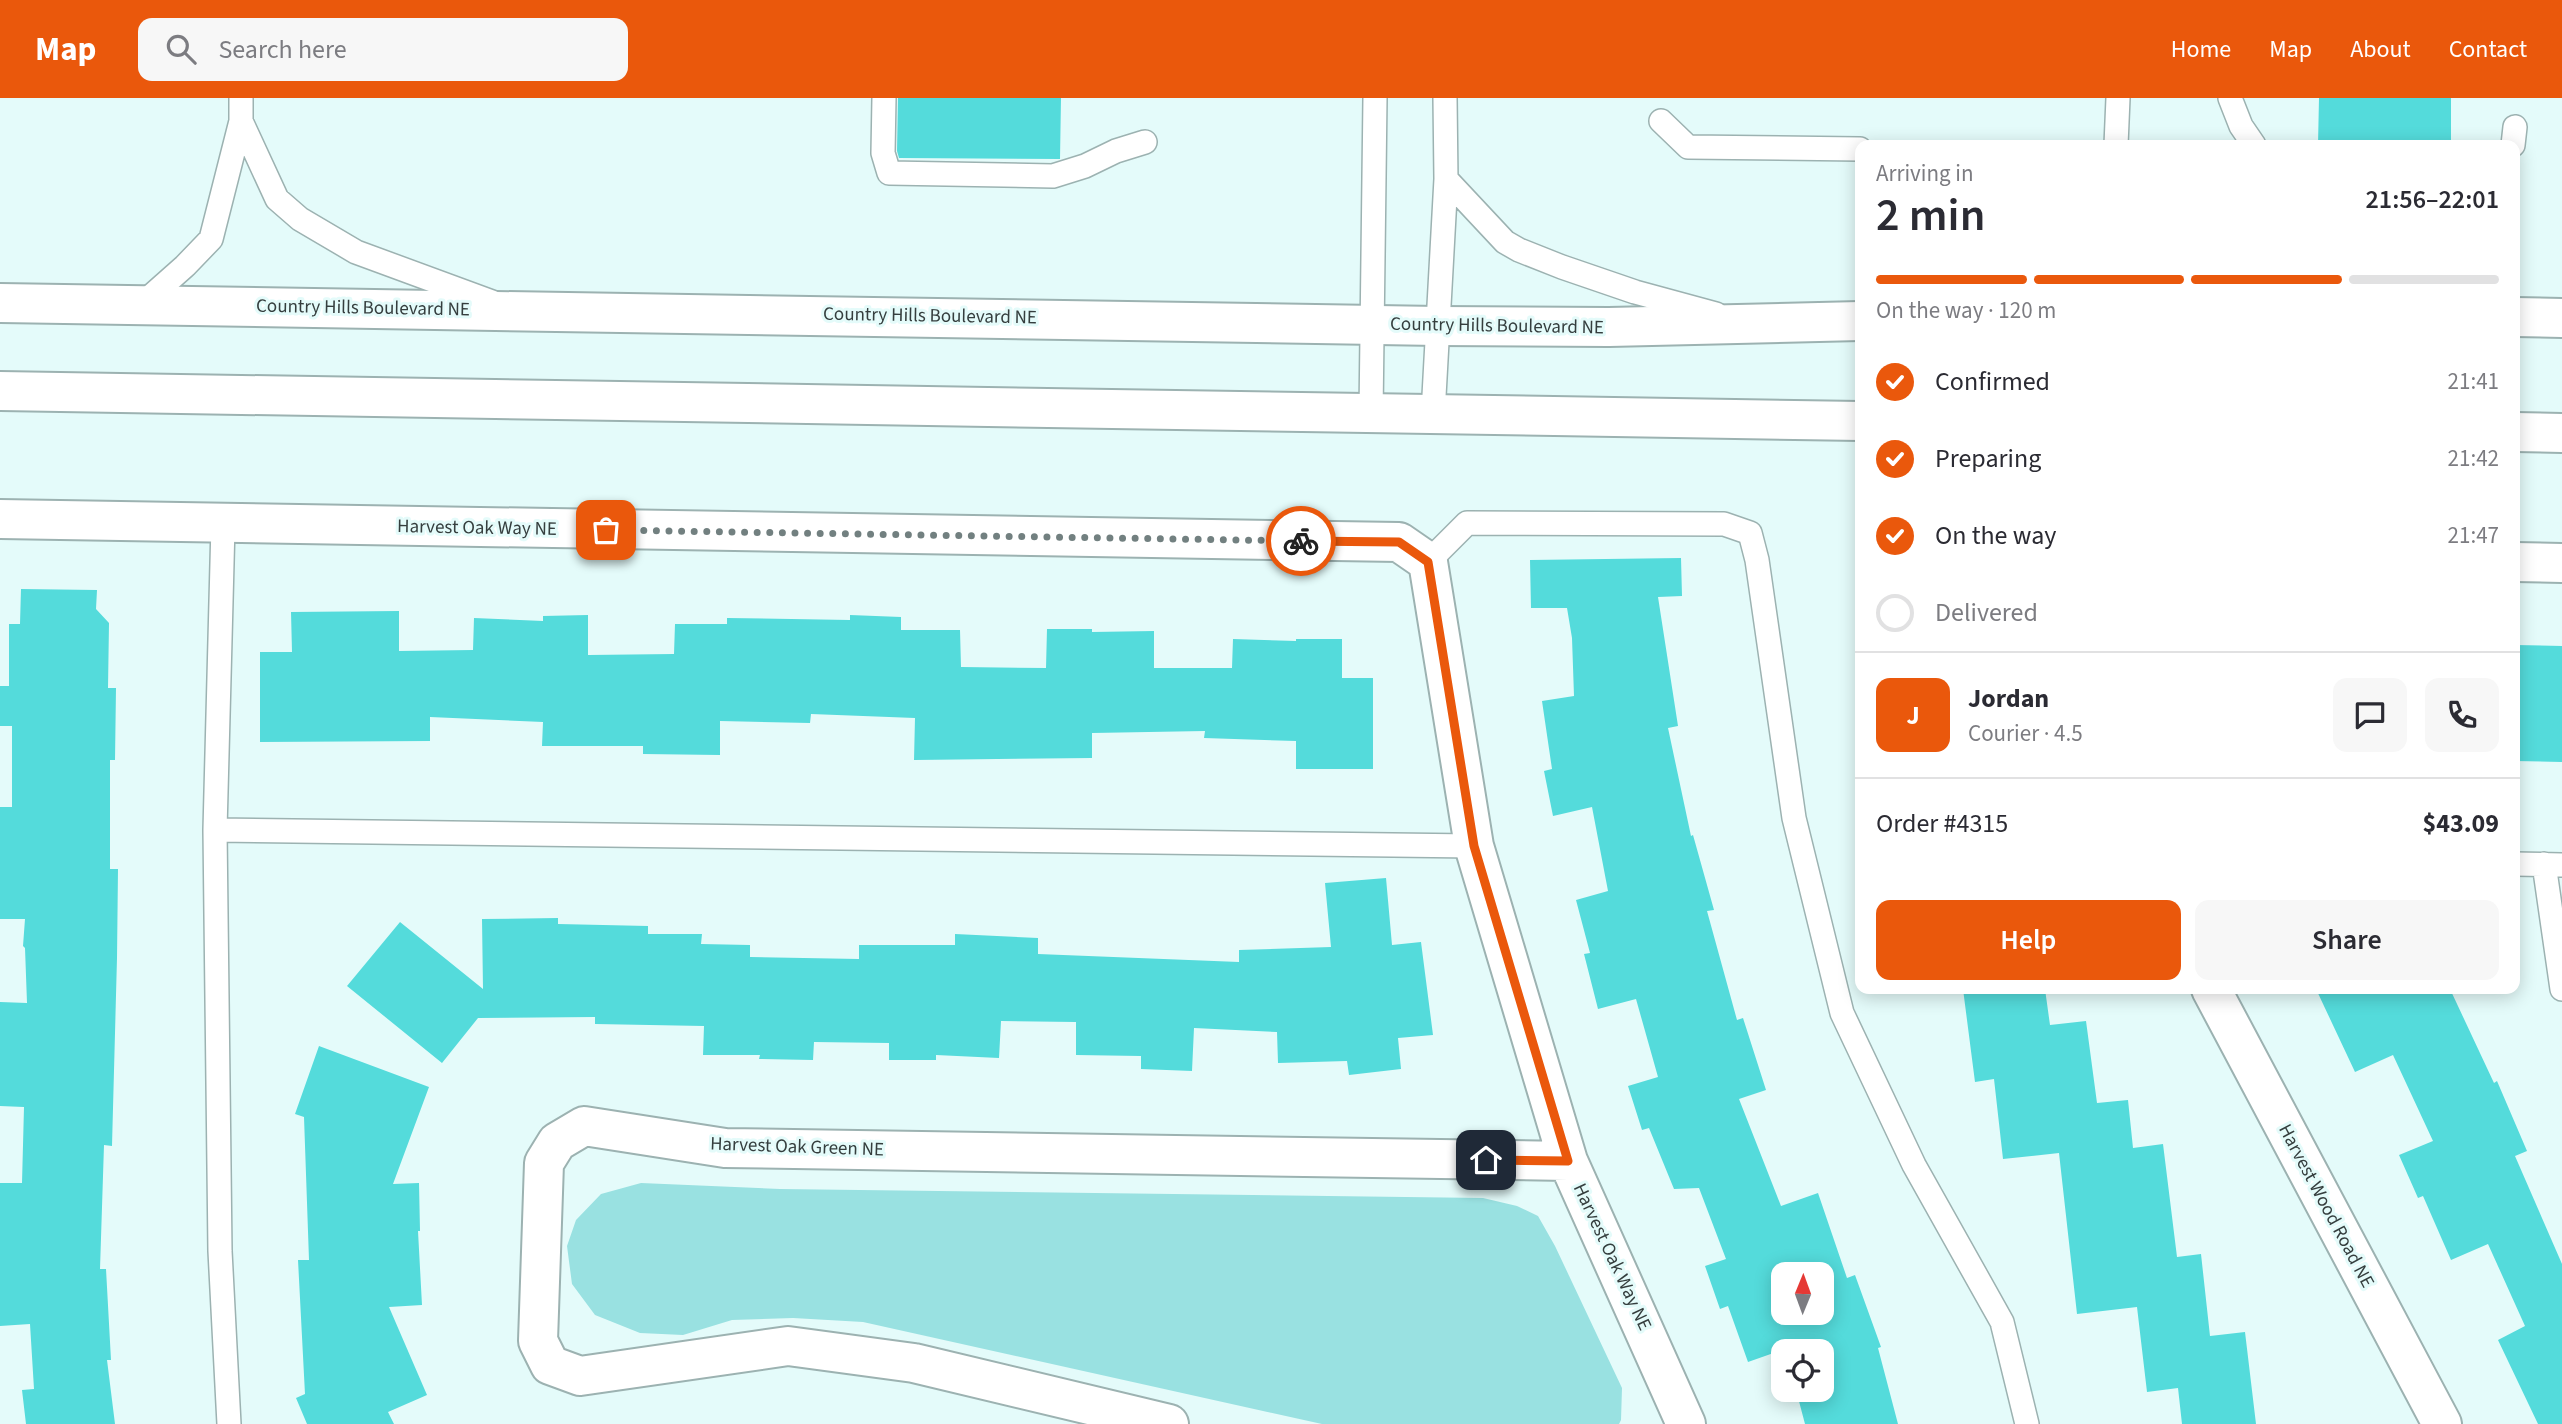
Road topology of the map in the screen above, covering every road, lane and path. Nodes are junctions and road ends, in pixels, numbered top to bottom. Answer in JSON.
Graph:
{"nodes":[{"id":1,"x":241,"y":98,"type":"edge"},
{"id":2,"x":884,"y":98,"type":"edge"},
{"id":3,"x":1375,"y":98,"type":"edge"},
{"id":4,"x":1445,"y":98,"type":"edge"},
{"id":5,"x":2118,"y":98,"type":"edge"},
{"id":6,"x":2230,"y":98,"type":"edge"},
{"id":7,"x":241,"y":121,"type":"junction"},
{"id":8,"x":1661,"y":121,"type":"dead end"},
{"id":9,"x":2118,"y":140,"type":"edge"},
{"id":10,"x":2250,"y":140,"type":"edge"},
{"id":11,"x":1145,"y":142,"type":"dead end"},
{"id":12,"x":1855,"y":149,"type":"edge"},
{"id":13,"x":1446,"y":179,"type":"junction"},
{"id":14,"x":0,"y":303,"type":"edge"},
{"id":15,"x":141,"y":304,"type":"junction"},
{"id":16,"x":513,"y":310,"type":"junction"},
{"id":17,"x":2520,"y":317,"type":"edge"},
{"id":18,"x":2562,"y":318,"type":"edge"},
{"id":19,"x":1855,"y":321,"type":"edge"},
{"id":20,"x":1749,"y":324,"type":"junction"},
{"id":21,"x":1373,"y":325,"type":"junction"},
{"id":22,"x":1438,"y":326,"type":"junction"},
{"id":23,"x":0,"y":391,"type":"edge"},
{"id":24,"x":1371,"y":414,"type":"junction"},
{"id":25,"x":1433,"y":414,"type":"junction"},
{"id":26,"x":1855,"y":421,"type":"edge"},
{"id":27,"x":2520,"y":432,"type":"edge"},
{"id":28,"x":2562,"y":433,"type":"edge"},
{"id":29,"x":0,"y":519,"type":"edge"},
{"id":30,"x":223,"y":525,"type":"junction"},
{"id":31,"x":1428,"y":562,"type":"junction"},
{"id":32,"x":2520,"y":562,"type":"edge"},
{"id":33,"x":2562,"y":563,"type":"edge"},
{"id":34,"x":215,"y":830,"type":"junction"},
{"id":35,"x":1474,"y":846,"type":"junction"},
{"id":36,"x":2520,"y":864,"type":"edge"},
{"id":37,"x":2553,"y":864,"type":"edge"},
{"id":38,"x":2562,"y":989,"type":"edge"},
{"id":39,"x":2214,"y":994,"type":"edge"},
{"id":40,"x":1568,"y":1161,"type":"junction"},
{"id":41,"x":229,"y":1424,"type":"edge"},
{"id":42,"x":1169,"y":1424,"type":"edge"},
{"id":43,"x":1686,"y":1424,"type":"edge"},
{"id":44,"x":2027,"y":1424,"type":"edge"},
{"id":45,"x":2442,"y":1424,"type":"edge"}],
"edges":[{"from":1,"to":7,"type":"lane"},
{"from":2,"to":11,"type":"lane"},
{"from":3,"to":21,"type":"lane"},
{"from":4,"to":13,"type":"lane"},
{"from":5,"to":9,"type":"lane"},
{"from":6,"to":10,"type":"lane"},
{"from":7,"to":15,"type":"lane"},
{"from":7,"to":16,"type":"lane"},
{"from":8,"to":12,"type":"lane"},
{"from":13,"to":20,"type":"lane"},
{"from":13,"to":22,"type":"lane"},
{"from":14,"to":15,"type":"street","name":"Country Hills Boulevard NE"},
{"from":15,"to":16,"type":"street","name":"Country Hills Boulevard NE"},
{"from":16,"to":21,"type":"street","name":"Country Hills Boulevard NE"},
{"from":17,"to":18,"type":"street"},
{"from":19,"to":20,"type":"street","name":"Country Hills Boulevard NE"},
{"from":20,"to":22,"type":"street","name":"Country Hills Boulevard NE"},
{"from":21,"to":22,"type":"street","name":"Country Hills Boulevard NE"},
{"from":21,"to":24,"type":"lane"},
{"from":22,"to":25,"type":"lane"},
{"from":23,"to":24,"type":"street"},
{"from":24,"to":25,"type":"street"},
{"from":25,"to":26,"type":"street"},
{"from":27,"to":28,"type":"street"},
{"from":29,"to":30,"type":"street","name":"Harvest Oak Way NE"},
{"from":30,"to":31,"type":"street","name":"Harvest Oak Way NE"},
{"from":30,"to":34,"type":"lane"},
{"from":31,"to":35,"type":"street","name":"Harvest Oak Way NE"},
{"from":31,"to":44,"type":"lane"},
{"from":32,"to":33,"type":"street"},
{"from":34,"to":35,"type":"lane"},
{"from":34,"to":41,"type":"lane"},
{"from":35,"to":40,"type":"street","name":"Harvest Oak Way NE"},
{"from":36,"to":37,"type":"lane"},
{"from":37,"to":38,"type":"lane"},
{"from":39,"to":45,"type":"street","name":"Harvest Wood Road NE"},
{"from":40,"to":42,"type":"street","name":"Harvest Oak Green NE"},
{"from":40,"to":43,"type":"street","name":"Harvest Oak Way NE"}]}
